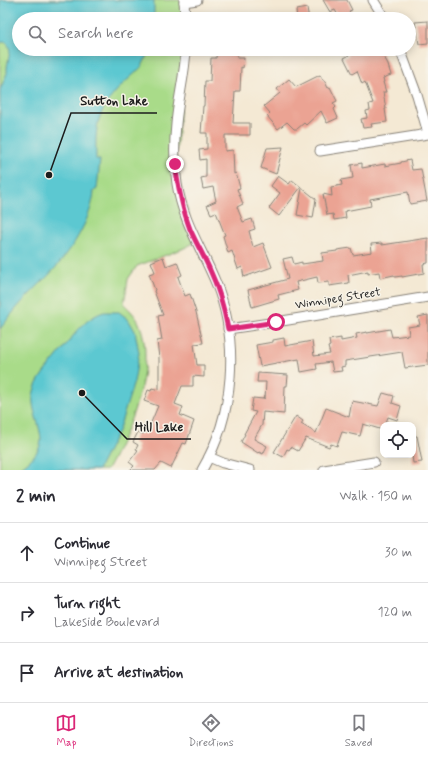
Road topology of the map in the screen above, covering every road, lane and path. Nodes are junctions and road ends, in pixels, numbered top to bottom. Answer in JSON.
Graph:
{"nodes":[{"id":1,"x":197,"y":0,"type":"edge"},
{"id":2,"x":373,"y":0,"type":"edge"},
{"id":3,"x":184,"y":1,"type":"edge"},
{"id":4,"x":185,"y":12,"type":"edge"},
{"id":5,"x":381,"y":12,"type":"edge"},
{"id":6,"x":185,"y":56,"type":"edge"},
{"id":7,"x":403,"y":56,"type":"edge"},
{"id":8,"x":428,"y":134,"type":"edge"},
{"id":9,"x":320,"y":151,"type":"dead end"},
{"id":10,"x":428,"y":297,"type":"edge"},
{"id":11,"x":228,"y":329,"type":"junction"},
{"id":12,"x":209,"y":457,"type":"junction"},
{"id":13,"x":374,"y":462,"type":"dead end"},
{"id":14,"x":202,"y":470,"type":"edge"},
{"id":15,"x":250,"y":470,"type":"edge"},
{"id":16,"x":324,"y":470,"type":"edge"}],
"edges":[{"from":1,"to":3,"type":"street"},
{"from":2,"to":5,"type":"street"},
{"from":3,"to":4,"type":"street"},
{"from":6,"to":11,"type":"street"},
{"from":7,"to":8,"type":"street"},
{"from":8,"to":9,"type":"street"},
{"from":10,"to":11,"type":"street","name":"Winnipeg Street"},
{"from":11,"to":12,"type":"street"},
{"from":12,"to":14,"type":"street"},
{"from":12,"to":15,"type":"street"},
{"from":13,"to":16,"type":"street"}]}
